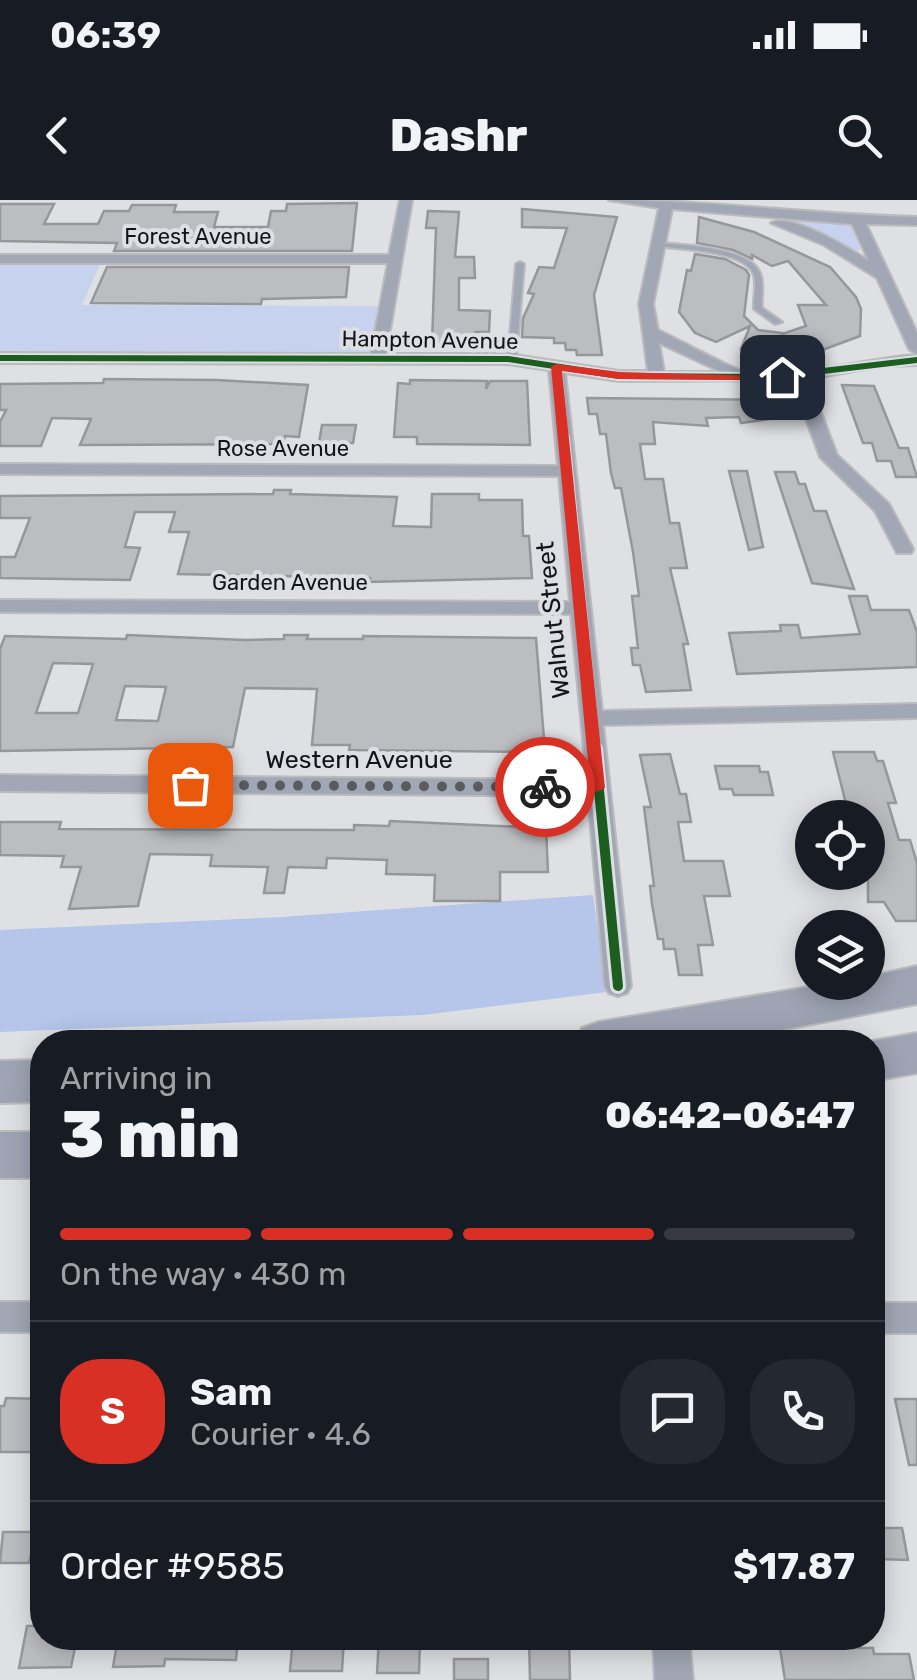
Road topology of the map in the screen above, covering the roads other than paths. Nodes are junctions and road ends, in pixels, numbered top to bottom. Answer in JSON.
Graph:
{"nodes":[{"id":1,"x":406,"y":200,"type":"edge"},
{"id":2,"x":615,"y":200,"type":"edge"},
{"id":3,"x":667,"y":202,"type":"edge"},
{"id":4,"x":730,"y":211,"type":"junction"},
{"id":5,"x":857,"y":220,"type":"junction"},
{"id":6,"x":917,"y":221,"type":"edge"},
{"id":7,"x":658,"y":245,"type":"junction"},
{"id":8,"x":0,"y":258,"type":"edge"},
{"id":9,"x":396,"y":260,"type":"junction"},
{"id":10,"x":520,"y":264,"type":"dead end"},
{"id":11,"x":882,"y":276,"type":"junction"},
{"id":12,"x":778,"y":322,"type":"dead end"},
{"id":13,"x":649,"y":332,"type":"junction"},
{"id":14,"x":908,"y":332,"type":"junction"},
{"id":15,"x":917,"y":349,"type":"edge"},
{"id":16,"x":0,"y":358,"type":"edge"},
{"id":17,"x":378,"y":358,"type":"junction"},
{"id":18,"x":512,"y":360,"type":"junction"},
{"id":19,"x":917,"y":360,"type":"edge"},
{"id":20,"x":882,"y":361,"type":"junction"},
{"id":21,"x":556,"y":367,"type":"junction"},
{"id":22,"x":657,"y":377,"type":"junction"},
{"id":23,"x":748,"y":377,"type":"junction"},
{"id":24,"x":799,"y":377,"type":"junction"},
{"id":25,"x":0,"y":469,"type":"edge"},
{"id":26,"x":566,"y":471,"type":"junction"},
{"id":27,"x":904,"y":549,"type":"dead end"},
{"id":28,"x":0,"y":606,"type":"edge"},
{"id":29,"x":579,"y":608,"type":"junction"},
{"id":30,"x":917,"y":712,"type":"edge"},
{"id":31,"x":590,"y":718,"type":"junction"},
{"id":32,"x":0,"y":783,"type":"edge"},
{"id":33,"x":598,"y":788,"type":"junction"},
{"id":34,"x":917,"y":985,"type":"edge"},
{"id":35,"x":618,"y":986,"type":"dead end"},
{"id":36,"x":674,"y":1030,"type":"edge"},
{"id":37,"x":917,"y":1053,"type":"edge"},
{"id":38,"x":885,"y":1059,"type":"edge"},
{"id":39,"x":0,"y":1082,"type":"edge"},
{"id":40,"x":30,"y":1082,"type":"edge"},
{"id":41,"x":30,"y":1155,"type":"edge"},
{"id":42,"x":0,"y":1156,"type":"edge"},
{"id":43,"x":0,"y":1317,"type":"edge"},
{"id":44,"x":30,"y":1318,"type":"edge"},
{"id":45,"x":885,"y":1318,"type":"edge"},
{"id":46,"x":917,"y":1318,"type":"edge"},
{"id":47,"x":671,"y":1650,"type":"edge"},
{"id":48,"x":674,"y":1680,"type":"edge"}],
"edges":[{"from":1,"to":9,"type":"street"},
{"from":2,"to":3,"type":"street"},
{"from":3,"to":4,"type":"street"},
{"from":3,"to":7,"type":"street"},
{"from":4,"to":5,"type":"street"},
{"from":4,"to":11,"type":"street"},
{"from":5,"to":6,"type":"street"},
{"from":5,"to":11,"type":"street"},
{"from":7,"to":12,"type":"lane"},
{"from":7,"to":13,"type":"street"},
{"from":8,"to":9,"type":"street","name":"Forest Avenue"},
{"from":9,"to":17,"type":"street"},
{"from":10,"to":18,"type":"lane"},
{"from":11,"to":14,"type":"street"},
{"from":13,"to":22,"type":"street"},
{"from":13,"to":23,"type":"street"},
{"from":14,"to":15,"type":"street"},
{"from":14,"to":20,"type":"street"},
{"from":16,"to":17,"type":"street","name":"Hampton Avenue"},
{"from":17,"to":18,"type":"street","name":"Hampton Avenue"},
{"from":18,"to":21,"type":"street","name":"Hampton Avenue"},
{"from":19,"to":20,"type":"street","name":"Hampton Avenue"},
{"from":20,"to":24,"type":"street","name":"Hampton Avenue"},
{"from":21,"to":22,"type":"street","name":"Hampton Avenue"},
{"from":21,"to":26,"type":"street","name":"Walnut Street"},
{"from":22,"to":23,"type":"street","name":"Hampton Avenue"},
{"from":23,"to":24,"type":"street","name":"Hampton Avenue"},
{"from":24,"to":27,"type":"street"},
{"from":25,"to":26,"type":"street","name":"Rose Avenue"},
{"from":26,"to":29,"type":"street","name":"Walnut Street"},
{"from":28,"to":29,"type":"street","name":"Garden Avenue"},
{"from":29,"to":31,"type":"street","name":"Walnut Street"},
{"from":30,"to":31,"type":"street"},
{"from":31,"to":33,"type":"street","name":"Walnut Street"},
{"from":32,"to":33,"type":"street","name":"Western Avenue"},
{"from":33,"to":35,"type":"street","name":"Walnut Street"},
{"from":34,"to":36,"type":"highway"},
{"from":37,"to":38,"type":"highway"},
{"from":39,"to":40,"type":"highway"},
{"from":41,"to":42,"type":"highway"},
{"from":43,"to":44,"type":"street"},
{"from":45,"to":46,"type":"street"},
{"from":47,"to":48,"type":"street"}]}
